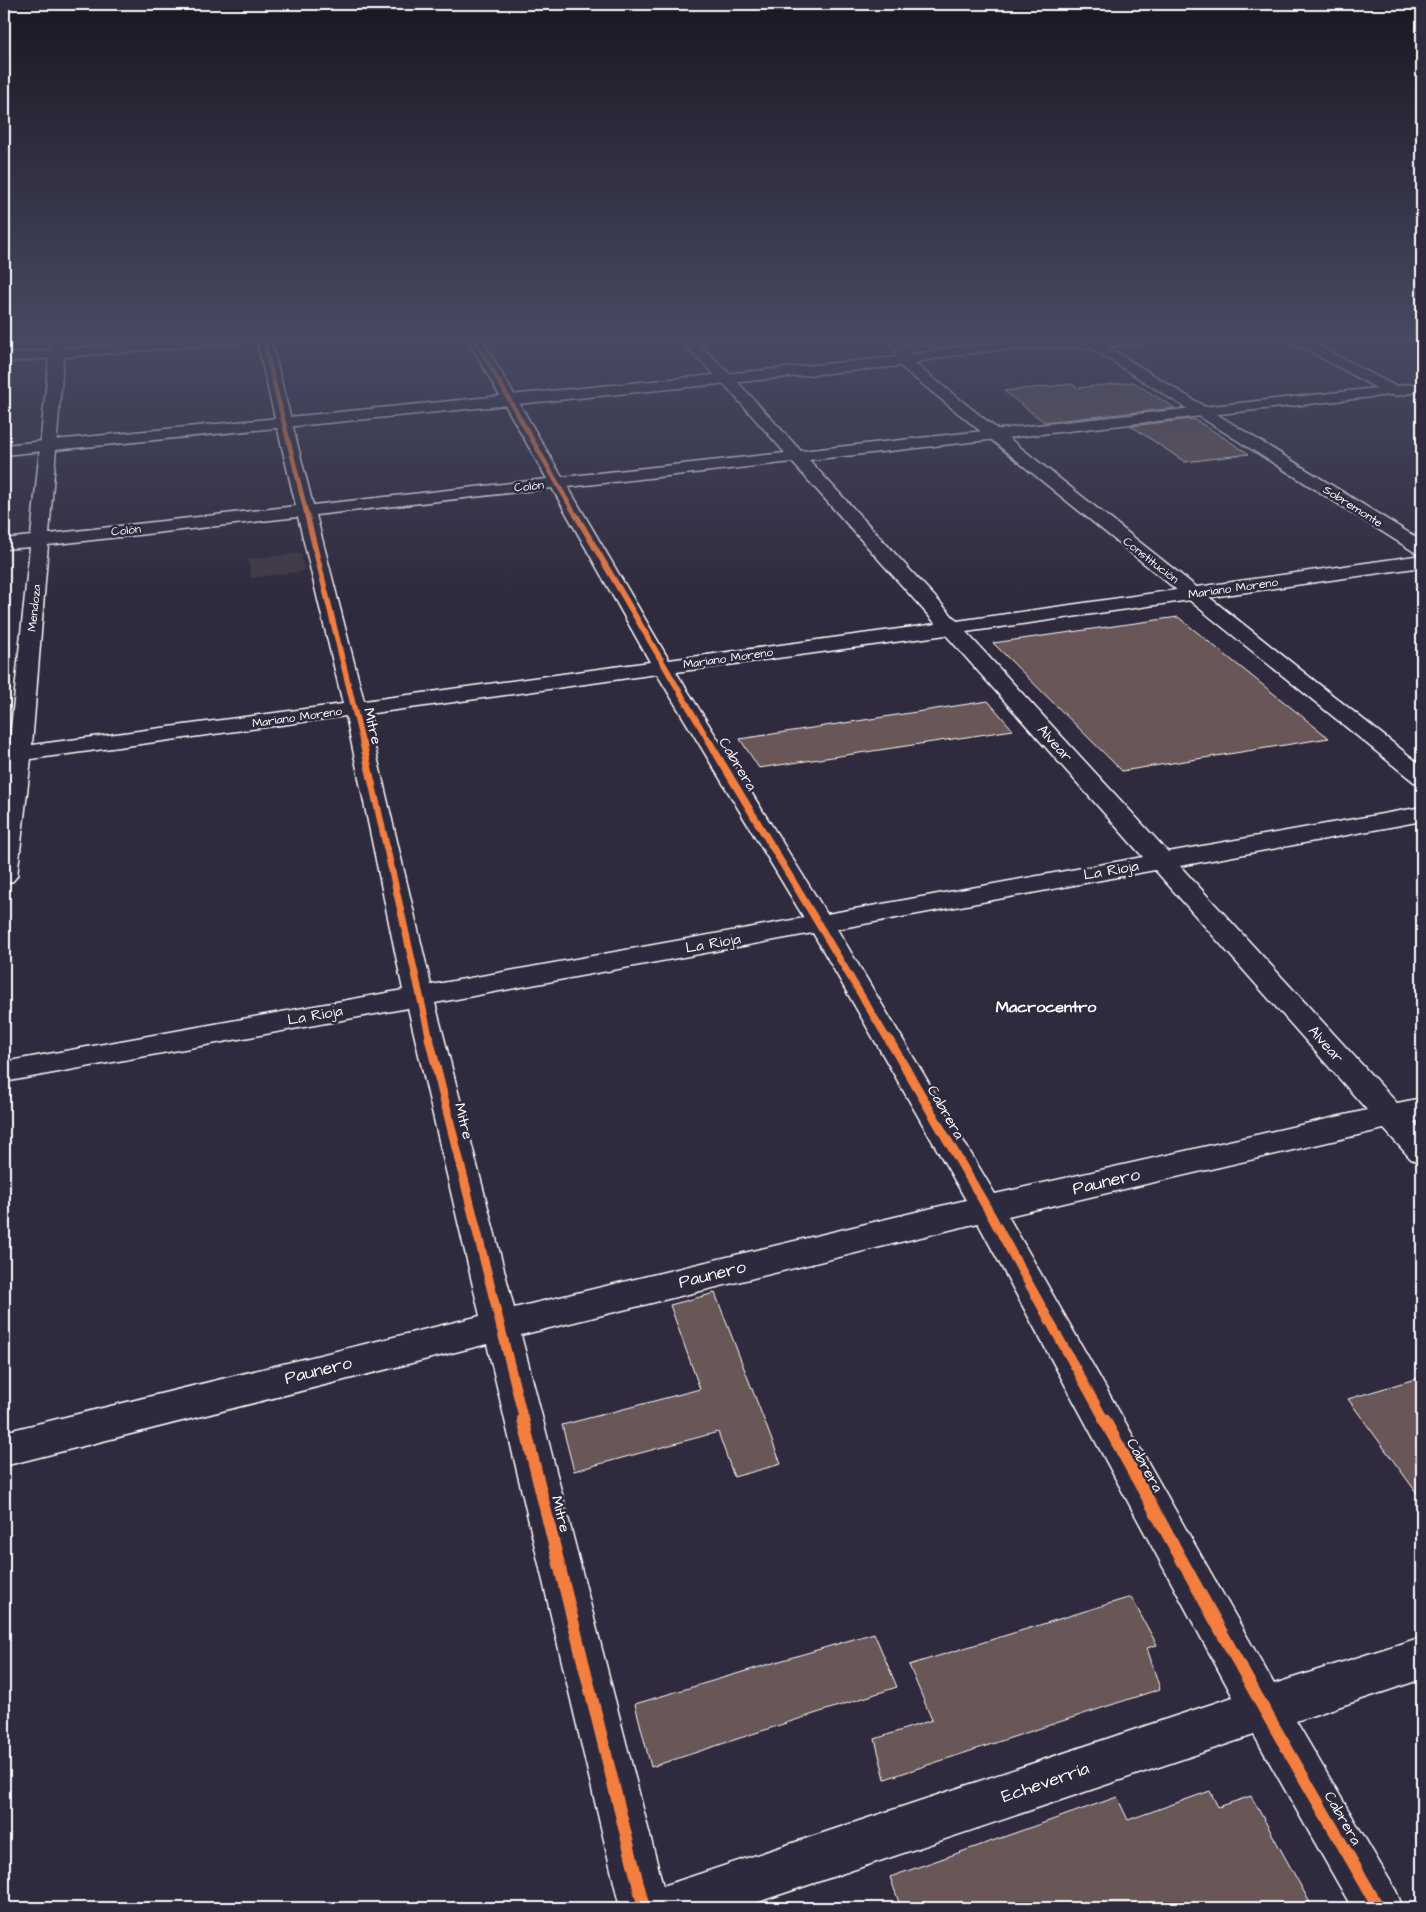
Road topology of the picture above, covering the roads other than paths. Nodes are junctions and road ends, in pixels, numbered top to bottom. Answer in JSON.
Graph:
{"nodes":[{"id":1,"x":50,"y":427,"type":"edge"},
{"id":2,"x":241,"y":427,"type":"edge"},
{"id":3,"x":286,"y":427,"type":"edge"},
{"id":4,"x":524,"y":427,"type":"edge"},
{"id":5,"x":770,"y":427,"type":"edge"},
{"id":6,"x":984,"y":427,"type":"edge"},
{"id":7,"x":1061,"y":427,"type":"edge"},
{"id":8,"x":1229,"y":427,"type":"edge"},
{"id":9,"x":993,"y":435,"type":"junction"},
{"id":10,"x":48,"y":446,"type":"junction"},
{"id":11,"x":4,"y":450,"type":"edge"},
{"id":12,"x":797,"y":457,"type":"junction"},
{"id":13,"x":556,"y":483,"type":"junction"},
{"id":14,"x":308,"y":511,"type":"junction"},
{"id":15,"x":40,"y":540,"type":"junction"},
{"id":16,"x":4,"y":544,"type":"edge"},
{"id":17,"x":1422,"y":550,"type":"edge"},
{"id":18,"x":1422,"y":561,"type":"edge"},
{"id":19,"x":1194,"y":594,"type":"junction"},
{"id":20,"x":952,"y":628,"type":"junction"},
{"id":21,"x":663,"y":667,"type":"junction"},
{"id":22,"x":355,"y":709,"type":"junction"},
{"id":23,"x":12,"y":755,"type":"edge"},
{"id":24,"x":1422,"y":777,"type":"edge"},
{"id":25,"x":1422,"y":814,"type":"edge"},
{"id":26,"x":1161,"y":861,"type":"junction"},
{"id":27,"x":4,"y":876,"type":"edge"},
{"id":28,"x":820,"y":923,"type":"junction"},
{"id":29,"x":419,"y":996,"type":"junction"},
{"id":30,"x":4,"y":1072,"type":"edge"},
{"id":31,"x":1422,"y":1109,"type":"edge"},
{"id":32,"x":1391,"y":1116,"type":"junction"},
{"id":33,"x":1422,"y":1151,"type":"edge"},
{"id":34,"x":987,"y":1208,"type":"junction"},
{"id":35,"x":500,"y":1325,"type":"junction"},
{"id":36,"x":4,"y":1449,"type":"edge"},
{"id":37,"x":1422,"y":1658,"type":"edge"},
{"id":38,"x":1264,"y":1709,"type":"junction"},
{"id":39,"x":644,"y":1908,"type":"edge"},
{"id":40,"x":669,"y":1908,"type":"edge"},
{"id":41,"x":1379,"y":1908,"type":"edge"}],
"edges":[{"from":1,"to":10,"type":"street","name":"Mendoza"},
{"from":2,"to":10,"type":"street"},
{"from":3,"to":14,"type":"street","name":"Mitre"},
{"from":4,"to":13,"type":"street","name":"Cabrera"},
{"from":5,"to":12,"type":"street","name":"Alvear"},
{"from":6,"to":9,"type":"street","name":"Constitución"},
{"from":7,"to":9,"type":"street","name":"Colón"},
{"from":8,"to":17,"type":"street","name":"Sobremonte"},
{"from":9,"to":12,"type":"street","name":"Colón"},
{"from":9,"to":19,"type":"street","name":"Constitución"},
{"from":10,"to":11,"type":"street"},
{"from":10,"to":15,"type":"street","name":"Mendoza"},
{"from":12,"to":13,"type":"street","name":"Colón"},
{"from":12,"to":20,"type":"street","name":"Alvear"},
{"from":13,"to":14,"type":"street","name":"Colón"},
{"from":13,"to":21,"type":"street","name":"Cabrera"},
{"from":14,"to":15,"type":"street","name":"Colón"},
{"from":14,"to":22,"type":"street","name":"Mitre"},
{"from":15,"to":16,"type":"street","name":"Colón"},
{"from":15,"to":23,"type":"street","name":"Mendoza"},
{"from":18,"to":19,"type":"street","name":"Mariano Moreno"},
{"from":19,"to":20,"type":"street","name":"Mariano Moreno"},
{"from":19,"to":24,"type":"street","name":"Constitución"},
{"from":20,"to":21,"type":"street","name":"Mariano Moreno"},
{"from":20,"to":26,"type":"street","name":"Alvear"},
{"from":21,"to":22,"type":"street","name":"Mariano Moreno"},
{"from":21,"to":28,"type":"street","name":"Cabrera"},
{"from":22,"to":23,"type":"street","name":"Mariano Moreno"},
{"from":22,"to":29,"type":"street","name":"Mitre"},
{"from":23,"to":27,"type":"street","name":"Mendoza"},
{"from":25,"to":26,"type":"street","name":"La Rioja"},
{"from":26,"to":28,"type":"street","name":"La Rioja"},
{"from":26,"to":32,"type":"street","name":"Alvear"},
{"from":28,"to":29,"type":"street","name":"La Rioja"},
{"from":28,"to":34,"type":"street","name":"Cabrera"},
{"from":29,"to":30,"type":"street","name":"La Rioja"},
{"from":29,"to":35,"type":"street","name":"Mitre"},
{"from":31,"to":32,"type":"street","name":"Paunero"},
{"from":32,"to":33,"type":"street","name":"Alvear"},
{"from":32,"to":34,"type":"street","name":"Paunero"},
{"from":34,"to":35,"type":"street","name":"Paunero"},
{"from":34,"to":38,"type":"street","name":"Cabrera"},
{"from":35,"to":36,"type":"street","name":"Paunero"},
{"from":35,"to":39,"type":"street","name":"Mitre"},
{"from":37,"to":38,"type":"street","name":"Echeverría"},
{"from":38,"to":40,"type":"street","name":"Echeverría"},
{"from":38,"to":41,"type":"street","name":"Cabrera"}]}
